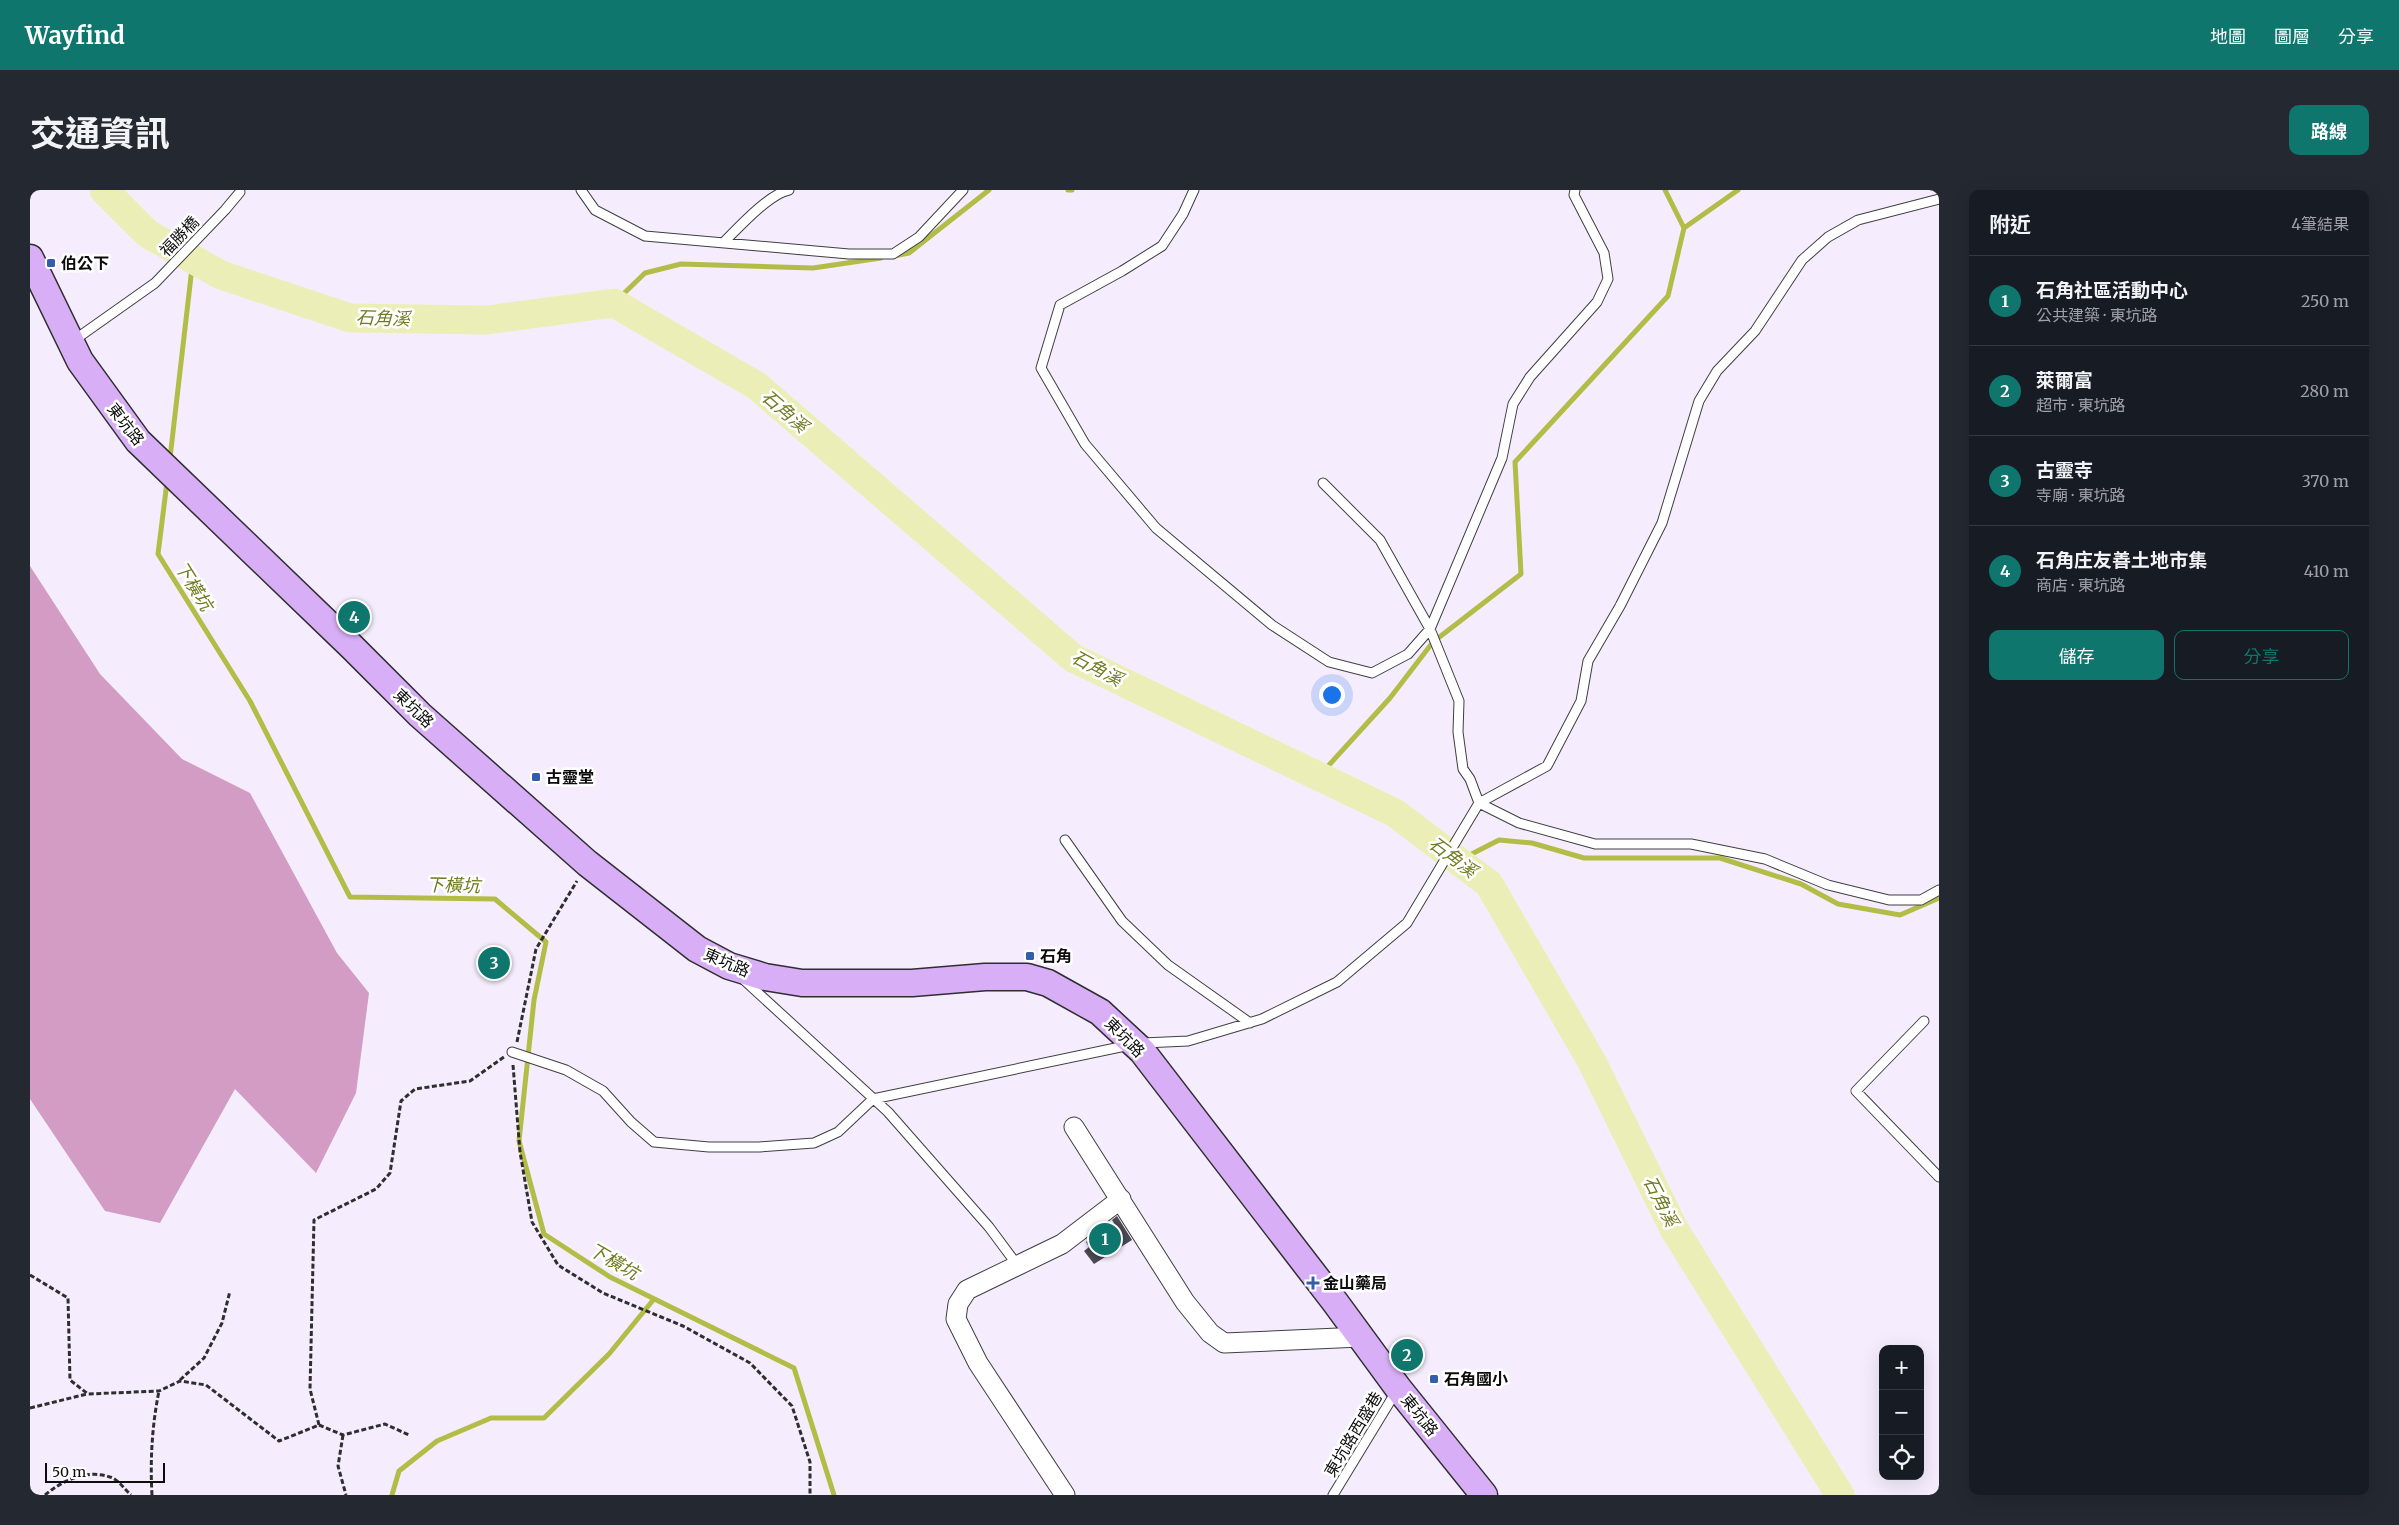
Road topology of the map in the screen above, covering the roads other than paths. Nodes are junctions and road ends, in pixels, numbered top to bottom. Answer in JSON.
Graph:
{"nodes":[{"id":1,"x":581,"y":190,"type":"edge"},
{"id":2,"x":789,"y":190,"type":"edge"},
{"id":3,"x":963,"y":190,"type":"edge"},
{"id":4,"x":1194,"y":190,"type":"edge"},
{"id":5,"x":1575,"y":190,"type":"edge"},
{"id":6,"x":239,"y":191,"type":"edge"},
{"id":7,"x":1939,"y":199,"type":"edge"},
{"id":8,"x":724,"y":242,"type":"junction"},
{"id":9,"x":30,"y":258,"type":"edge"},
{"id":10,"x":71,"y":342,"type":"junction"},
{"id":11,"x":1323,"y":483,"type":"dead end"},
{"id":12,"x":1430,"y":629,"type":"junction"},
{"id":13,"x":1479,"y":803,"type":"junction"},
{"id":14,"x":1065,"y":840,"type":"dead end"},
{"id":15,"x":1939,"y":890,"type":"edge"},
{"id":16,"x":729,"y":966,"type":"junction"},
{"id":17,"x":1924,"y":1021,"type":"dead end"},
{"id":18,"x":1250,"y":1023,"type":"junction"},
{"id":19,"x":1134,"y":1044,"type":"junction"},
{"id":20,"x":515,"y":1053,"type":"road end"},
{"id":21,"x":873,"y":1098,"type":"junction"},
{"id":22,"x":1074,"y":1128,"type":"dead end"},
{"id":23,"x":1939,"y":1176,"type":"edge"},
{"id":24,"x":1121,"y":1199,"type":"junction"},
{"id":25,"x":1018,"y":1266,"type":"junction"},
{"id":26,"x":1361,"y":1337,"type":"junction"},
{"id":27,"x":1398,"y":1388,"type":"junction"},
{"id":28,"x":1066,"y":1495,"type":"edge"},
{"id":29,"x":1333,"y":1495,"type":"edge"},
{"id":30,"x":1484,"y":1495,"type":"edge"}],
"edges":[{"from":1,"to":8,"type":"lane"},
{"from":2,"to":8,"type":"lane"},
{"from":3,"to":8,"type":"lane"},
{"from":4,"to":12,"type":"lane"},
{"from":5,"to":12,"type":"lane"},
{"from":6,"to":10,"type":"lane","name":"福勝橋"},
{"from":7,"to":13,"type":"lane"},
{"from":9,"to":10,"type":"street","name":"東坑路"},
{"from":10,"to":16,"type":"street","name":"東坑路"},
{"from":11,"to":12,"type":"lane"},
{"from":12,"to":13,"type":"lane"},
{"from":13,"to":15,"type":"lane"},
{"from":13,"to":18,"type":"lane"},
{"from":14,"to":18,"type":"lane"},
{"from":16,"to":19,"type":"street","name":"東坑路"},
{"from":16,"to":21,"type":"lane"},
{"from":17,"to":23,"type":"lane"},
{"from":18,"to":19,"type":"lane"},
{"from":19,"to":21,"type":"lane"},
{"from":19,"to":26,"type":"street","name":"東坑路"},
{"from":20,"to":21,"type":"lane"},
{"from":21,"to":25,"type":"lane"},
{"from":22,"to":24,"type":"street"},
{"from":24,"to":25,"type":"street"},
{"from":24,"to":26,"type":"street"},
{"from":25,"to":28,"type":"street"},
{"from":26,"to":27,"type":"street","name":"東坑路"},
{"from":27,"to":29,"type":"lane","name":"東坑路西盛巷"},
{"from":27,"to":30,"type":"street","name":"東坑路"}]}
